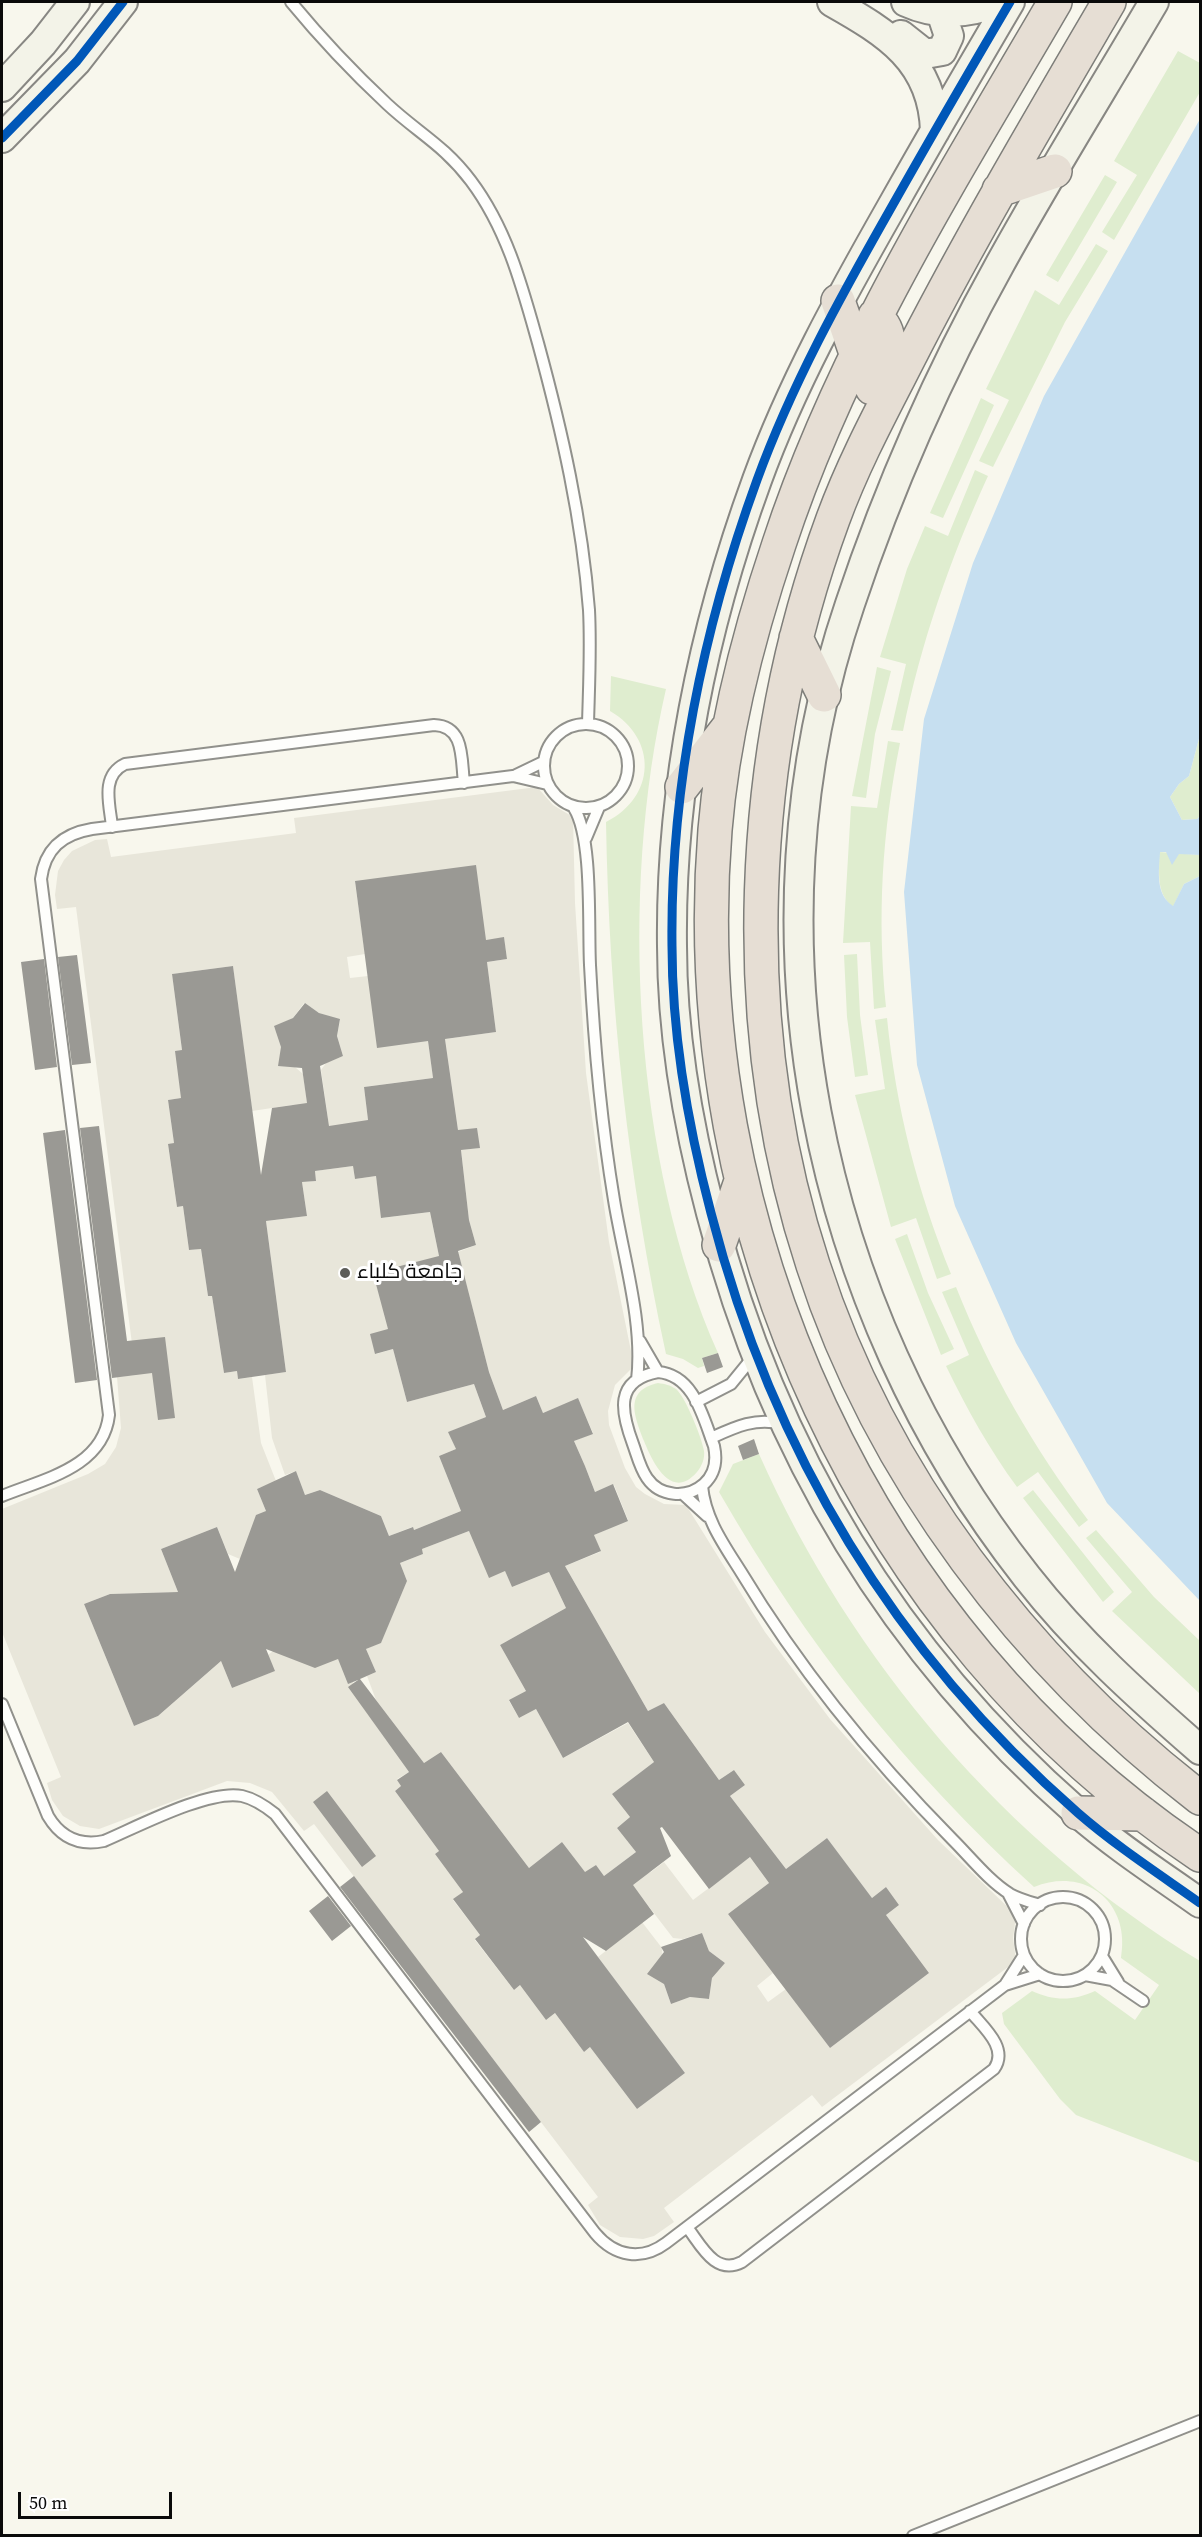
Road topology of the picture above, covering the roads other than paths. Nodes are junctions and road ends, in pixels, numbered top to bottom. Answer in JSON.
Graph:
{"nodes":[{"id":1,"x":75,"y":2,"type":"edge"},
{"id":2,"x":123,"y":2,"type":"edge"},
{"id":3,"x":291,"y":2,"type":"edge"},
{"id":4,"x":832,"y":2,"type":"edge"},
{"id":5,"x":906,"y":2,"type":"edge"},
{"id":6,"x":997,"y":2,"type":"edge"},
{"id":7,"x":1010,"y":2,"type":"edge"},
{"id":8,"x":1055,"y":2,"type":"edge"},
{"id":9,"x":1109,"y":2,"type":"edge"},
{"id":10,"x":1154,"y":2,"type":"edge"},
{"id":11,"x":941,"y":12,"type":"junction"},
{"id":12,"x":866,"y":21,"type":"junction"},
{"id":13,"x":4,"y":83,"type":"edge"},
{"id":14,"x":935,"y":130,"type":"junction"},
{"id":15,"x":2,"y":138,"type":"edge"},
{"id":16,"x":1055,"y":171,"type":"junction"},
{"id":17,"x":999,"y":190,"type":"junction"},
{"id":18,"x":838,"y":301,"type":"junction"},
{"id":19,"x":875,"y":316,"type":"junction"},
{"id":20,"x":856,"y":353,"type":"junction"},
{"id":21,"x":855,"y":465,"type":"junction"},
{"id":22,"x":796,"y":638,"type":"junction"},
{"id":23,"x":824,"y":695,"type":"junction"},
{"id":24,"x":588,"y":724,"type":"junction"},
{"id":25,"x":730,"y":725,"type":"junction"},
{"id":26,"x":543,"y":762,"type":"junction"},
{"id":27,"x":513,"y":776,"type":"junction"},
{"id":28,"x":464,"y":783,"type":"junction"},
{"id":29,"x":547,"y":784,"type":"junction"},
{"id":30,"x":682,"y":787,"type":"junction"},
{"id":31,"x":599,"y":807,"type":"junction"},
{"id":32,"x":574,"y":808,"type":"junction"},
{"id":33,"x":112,"y":827,"type":"junction"},
{"id":34,"x":585,"y":838,"type":"junction"},
{"id":35,"x":741,"y":1181,"type":"junction"},
{"id":36,"x":719,"y":1245,"type":"junction"},
{"id":37,"x":639,"y":1338,"type":"junction"},
{"id":38,"x":755,"y":1354,"type":"junction"},
{"id":39,"x":658,"y":1372,"type":"junction"},
{"id":40,"x":637,"y":1380,"type":"junction"},
{"id":41,"x":696,"y":1402,"type":"junction"},
{"id":42,"x":784,"y":1425,"type":"junction"},
{"id":43,"x":711,"y":1438,"type":"junction"},
{"id":44,"x":702,"y":1486,"type":"junction"},
{"id":45,"x":682,"y":1494,"type":"junction"},
{"id":46,"x":2,"y":1496,"type":"edge"},
{"id":47,"x":707,"y":1516,"type":"junction"},
{"id":48,"x":2,"y":1704,"type":"edge"},
{"id":49,"x":1200,"y":1749,"type":"edge"},
{"id":50,"x":1200,"y":1798,"type":"edge"},
{"id":51,"x":1078,"y":1813,"type":"junction"},
{"id":52,"x":1143,"y":1814,"type":"junction"},
{"id":53,"x":1200,"y":1855,"type":"edge"},
{"id":54,"x":1008,"y":1893,"type":"junction"},
{"id":55,"x":1200,"y":1903,"type":"edge"},
{"id":56,"x":1040,"y":1905,"type":"junction"},
{"id":57,"x":1024,"y":1924,"type":"junction"},
{"id":58,"x":1024,"y":1955,"type":"junction"},
{"id":59,"x":1102,"y":1956,"type":"junction"},
{"id":60,"x":1040,"y":1974,"type":"junction"},
{"id":61,"x":1085,"y":1975,"type":"junction"},
{"id":62,"x":1005,"y":1985,"type":"junction"},
{"id":63,"x":1120,"y":1985,"type":"junction"},
{"id":64,"x":1143,"y":2001,"type":"dead end"},
{"id":65,"x":970,"y":2011,"type":"junction"},
{"id":66,"x":687,"y":2227,"type":"junction"},
{"id":67,"x":1200,"y":2421,"type":"edge"},
{"id":68,"x":913,"y":2535,"type":"edge"}],
"edges":[{"from":1,"to":13,"type":"street"},
{"from":2,"to":15,"type":"street"},
{"from":3,"to":24,"type":"lane"},
{"from":4,"to":12,"type":"street"},
{"from":5,"to":11,"type":"street"},
{"from":6,"to":11,"type":"street"},
{"from":7,"to":14,"type":"street"},
{"from":8,"to":19,"type":"highway"},
{"from":9,"to":17,"type":"highway"},
{"from":10,"to":16,"type":"street"},
{"from":11,"to":12,"type":"street"},
{"from":12,"to":14,"type":"street"},
{"from":14,"to":18,"type":"street"},
{"from":16,"to":17,"type":"highway"},
{"from":16,"to":23,"type":"street"},
{"from":17,"to":21,"type":"highway"},
{"from":18,"to":20,"type":"highway"},
{"from":18,"to":30,"type":"street"},
{"from":19,"to":20,"type":"highway"},
{"from":19,"to":21,"type":"highway"},
{"from":20,"to":25,"type":"highway"},
{"from":21,"to":22,"type":"highway"},
{"from":22,"to":23,"type":"highway"},
{"from":22,"to":50,"type":"highway"},
{"from":23,"to":49,"type":"street"},
{"from":24,"to":26,"type":"lane"},
{"from":24,"to":31,"type":"lane"},
{"from":25,"to":30,"type":"highway"},
{"from":25,"to":35,"type":"highway"},
{"from":26,"to":27,"type":"lane"},
{"from":26,"to":29,"type":"lane"},
{"from":27,"to":28,"type":"lane"},
{"from":27,"to":29,"type":"lane"},
{"from":28,"to":33,"type":"lane"},
{"from":28,"to":33,"type":"lane"},
{"from":29,"to":32,"type":"lane"},
{"from":30,"to":36,"type":"street"},
{"from":31,"to":32,"type":"lane"},
{"from":31,"to":34,"type":"lane"},
{"from":32,"to":34,"type":"lane"},
{"from":33,"to":46,"type":"lane"},
{"from":34,"to":37,"type":"lane"},
{"from":35,"to":36,"type":"highway"},
{"from":35,"to":52,"type":"highway"},
{"from":36,"to":38,"type":"street"},
{"from":37,"to":39,"type":"lane"},
{"from":37,"to":40,"type":"lane"},
{"from":38,"to":41,"type":"lane"},
{"from":38,"to":42,"type":"street"},
{"from":39,"to":40,"type":"lane"},
{"from":39,"to":41,"type":"lane"},
{"from":40,"to":45,"type":"lane"},
{"from":41,"to":43,"type":"lane"},
{"from":42,"to":43,"type":"lane"},
{"from":42,"to":51,"type":"street"},
{"from":43,"to":44,"type":"lane"},
{"from":44,"to":45,"type":"lane"},
{"from":44,"to":47,"type":"lane"},
{"from":45,"to":47,"type":"lane"},
{"from":47,"to":54,"type":"lane"},
{"from":48,"to":66,"type":"lane"},
{"from":51,"to":52,"type":"highway"},
{"from":51,"to":55,"type":"street"},
{"from":52,"to":53,"type":"highway"},
{"from":54,"to":56,"type":"lane"},
{"from":54,"to":57,"type":"lane"},
{"from":56,"to":57,"type":"lane"},
{"from":56,"to":59,"type":"lane"},
{"from":57,"to":58,"type":"lane"},
{"from":58,"to":60,"type":"lane"},
{"from":58,"to":62,"type":"lane"},
{"from":59,"to":61,"type":"lane"},
{"from":59,"to":63,"type":"lane"},
{"from":60,"to":61,"type":"lane"},
{"from":60,"to":62,"type":"lane"},
{"from":61,"to":63,"type":"lane"},
{"from":62,"to":65,"type":"lane"},
{"from":63,"to":64,"type":"lane"},
{"from":65,"to":66,"type":"lane"},
{"from":65,"to":66,"type":"lane"},
{"from":67,"to":68,"type":"lane"}]}
